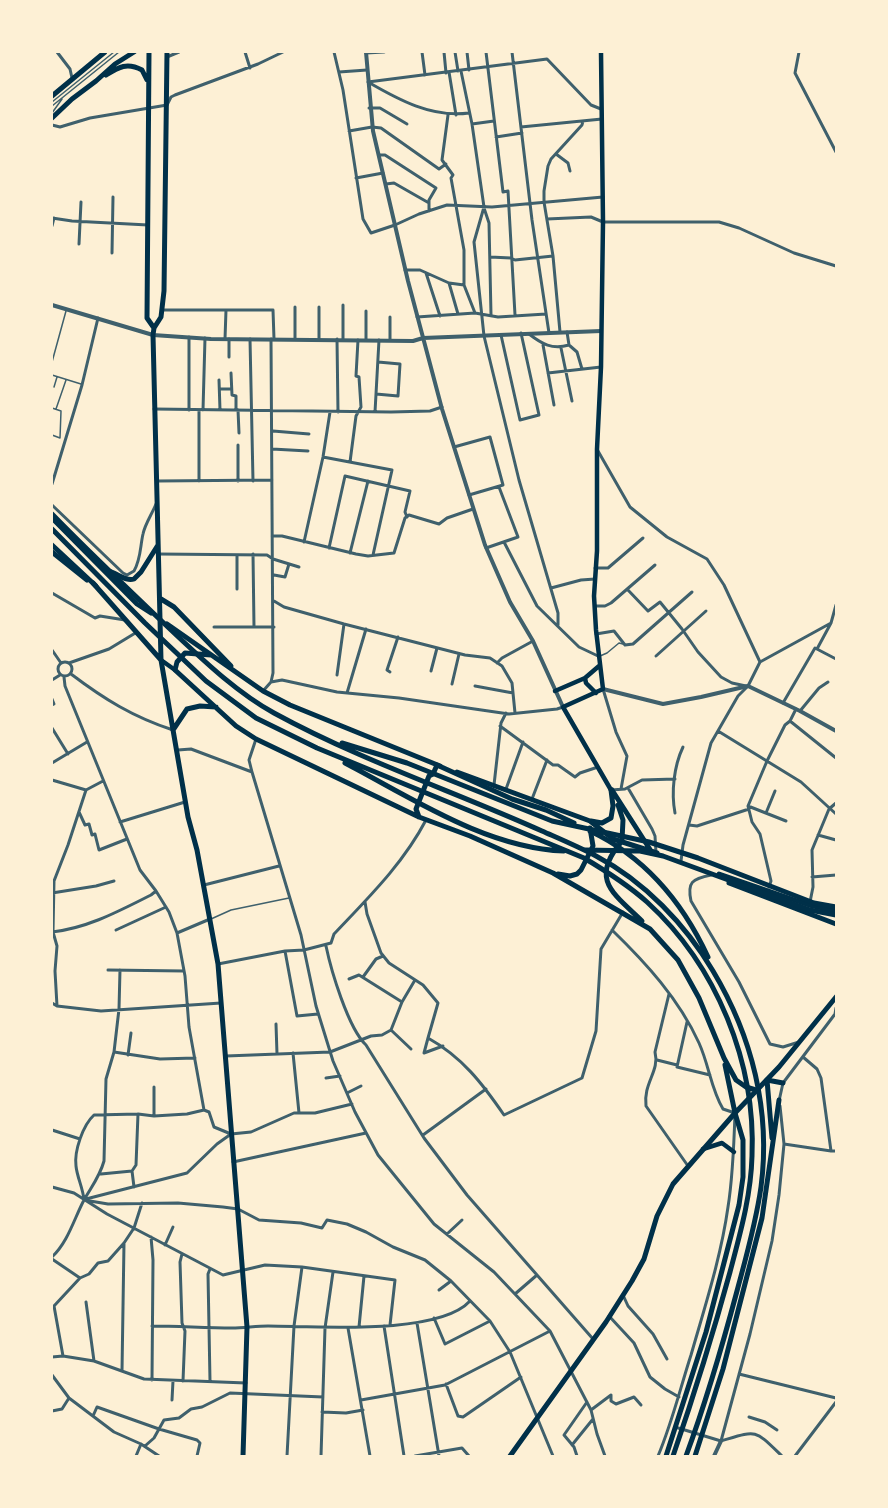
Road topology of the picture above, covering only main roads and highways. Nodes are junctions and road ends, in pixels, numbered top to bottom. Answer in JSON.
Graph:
{"nodes":[{"id":1,"x":99,"y":52,"type":"edge"},
{"id":2,"x":105,"y":52,"type":"edge"},
{"id":3,"x":134,"y":52,"type":"edge"},
{"id":4,"x":149,"y":52,"type":"edge"},
{"id":5,"x":601,"y":52,"type":"edge"},
{"id":6,"x":167,"y":55,"type":"edge"},
{"id":7,"x":90,"y":63,"type":"junction"},
{"id":8,"x":96,"y":81,"type":"junction"},
{"id":9,"x":149,"y":85,"type":"junction"},
{"id":10,"x":52,"y":96,"type":"edge"},
{"id":11,"x":52,"y":118,"type":"edge"},
{"id":12,"x":154,"y":328,"type":"junction"},
{"id":13,"x":52,"y":514,"type":"edge"},
{"id":14,"x":52,"y":518,"type":"edge"},
{"id":15,"x":52,"y":529,"type":"edge"},
{"id":16,"x":52,"y":544,"type":"edge"},
{"id":17,"x":158,"y":544,"type":"junction"},
{"id":18,"x":52,"y":552,"type":"edge"},
{"id":19,"x":103,"y":569,"type":"junction"},
{"id":20,"x":96,"y":586,"type":"junction"},
{"id":21,"x":161,"y":599,"type":"junction"},
{"id":22,"x":161,"y":620,"type":"junction"},
{"id":23,"x":213,"y":656,"type":"junction"},
{"id":24,"x":161,"y":660,"type":"junction"},
{"id":25,"x":599,"y":666,"type":"junction"},
{"id":26,"x":175,"y":670,"type":"junction"},
{"id":27,"x":238,"y":672,"type":"junction"},
{"id":28,"x":590,"y":674,"type":"junction"},
{"id":29,"x":585,"y":678,"type":"junction"},
{"id":30,"x":601,"y":681,"type":"junction"},
{"id":31,"x":556,"y":691,"type":"road end"},
{"id":32,"x":596,"y":693,"type":"junction"},
{"id":33,"x":216,"y":707,"type":"junction"},
{"id":34,"x":173,"y":730,"type":"junction"},
{"id":35,"x":324,"y":738,"type":"junction"},
{"id":36,"x":317,"y":748,"type":"junction"},
{"id":37,"x":437,"y":765,"type":"junction"},
{"id":38,"x":611,"y":790,"type":"junction"},
{"id":39,"x":420,"y":817,"type":"junction"},
{"id":40,"x":590,"y":821,"type":"junction"},
{"id":41,"x":620,"y":844,"type":"junction"},
{"id":42,"x":653,"y":853,"type":"junction"},
{"id":43,"x":553,"y":873,"type":"junction"},
{"id":44,"x":836,"y":907,"type":"edge"},
{"id":45,"x":836,"y":911,"type":"edge"},
{"id":46,"x":836,"y":915,"type":"edge"},
{"id":47,"x":836,"y":924,"type":"edge"},
{"id":48,"x":650,"y":929,"type":"junction"},
{"id":49,"x":715,"y":974,"type":"junction"},
{"id":50,"x":836,"y":997,"type":"edge"},
{"id":51,"x":724,"y":1058,"type":"junction"},
{"id":52,"x":767,"y":1080,"type":"junction"},
{"id":53,"x":780,"y":1082,"type":"road end"},
{"id":54,"x":756,"y":1090,"type":"junction"},
{"id":55,"x":779,"y":1100,"type":"road end"},
{"id":56,"x":735,"y":1113,"type":"junction"},
{"id":57,"x":702,"y":1150,"type":"junction"},
{"id":58,"x":772,"y":1151,"type":"junction"},
{"id":59,"x":734,"y":1152,"type":"road end"},
{"id":60,"x":243,"y":1456,"type":"edge"},
{"id":61,"x":510,"y":1456,"type":"edge"},
{"id":62,"x":666,"y":1456,"type":"edge"},
{"id":63,"x":673,"y":1456,"type":"edge"},
{"id":64,"x":686,"y":1456,"type":"edge"},
{"id":65,"x":695,"y":1456,"type":"edge"}],
"edges":[{"from":1,"to":7,"type":"main road"},
{"from":2,"to":7,"type":"main road"},
{"from":3,"to":8,"type":"main road"},
{"from":4,"to":9,"type":"main road"},
{"from":5,"to":25,"type":"main road"},
{"from":6,"to":12,"type":"main road"},
{"from":7,"to":10,"type":"main road"},
{"from":8,"to":9,"type":"main road"},
{"from":8,"to":11,"type":"main road"},
{"from":9,"to":12,"type":"main road"},
{"from":12,"to":17,"type":"main road"},
{"from":13,"to":35,"type":"main road"},
{"from":14,"to":19,"type":"main road"},
{"from":15,"to":36,"type":"main road"},
{"from":16,"to":20,"type":"main road"},
{"from":17,"to":19,"type":"main road"},
{"from":17,"to":21,"type":"main road"},
{"from":18,"to":20,"type":"main road"},
{"from":19,"to":22,"type":"main road"},
{"from":20,"to":24,"type":"main road"},
{"from":21,"to":22,"type":"main road"},
{"from":21,"to":27,"type":"main road"},
{"from":22,"to":23,"type":"main road"},
{"from":22,"to":24,"type":"main road"},
{"from":23,"to":26,"type":"main road"},
{"from":23,"to":27,"type":"main road"},
{"from":24,"to":26,"type":"main road"},
{"from":24,"to":34,"type":"main road"},
{"from":25,"to":28,"type":"main road"},
{"from":25,"to":30,"type":"main road"},
{"from":26,"to":33,"type":"main road"},
{"from":27,"to":37,"type":"main road"},
{"from":28,"to":29,"type":"main road"},
{"from":28,"to":30,"type":"main road"},
{"from":29,"to":31,"type":"main road"},
{"from":29,"to":32,"type":"main road"},
{"from":30,"to":32,"type":"main road"},
{"from":32,"to":38,"type":"main road"},
{"from":33,"to":34,"type":"main road"},
{"from":33,"to":39,"type":"main road"},
{"from":34,"to":60,"type":"main road"},
{"from":35,"to":44,"type":"main road"},
{"from":35,"to":49,"type":"main road"},
{"from":36,"to":46,"type":"main road"},
{"from":36,"to":63,"type":"main road"},
{"from":37,"to":39,"type":"main road"},
{"from":37,"to":40,"type":"main road"},
{"from":37,"to":49,"type":"main road"},
{"from":38,"to":40,"type":"main road"},
{"from":38,"to":41,"type":"main road"},
{"from":38,"to":42,"type":"main road"},
{"from":39,"to":43,"type":"main road"},
{"from":40,"to":41,"type":"main road"},
{"from":40,"to":43,"type":"main road"},
{"from":41,"to":42,"type":"main road"},
{"from":41,"to":48,"type":"main road"},
{"from":42,"to":45,"type":"main road"},
{"from":42,"to":47,"type":"main road"},
{"from":43,"to":48,"type":"main road"},
{"from":48,"to":51,"type":"main road"},
{"from":49,"to":64,"type":"main road"},
{"from":50,"to":52,"type":"main road"},
{"from":51,"to":54,"type":"main road"},
{"from":51,"to":56,"type":"main road"},
{"from":52,"to":53,"type":"main road"},
{"from":52,"to":54,"type":"main road"},
{"from":52,"to":58,"type":"main road"},
{"from":54,"to":56,"type":"main road"},
{"from":55,"to":58,"type":"main road"},
{"from":56,"to":57,"type":"main road"},
{"from":56,"to":62,"type":"main road"},
{"from":57,"to":59,"type":"main road"},
{"from":57,"to":61,"type":"main road"},
{"from":58,"to":65,"type":"main road"}]}
